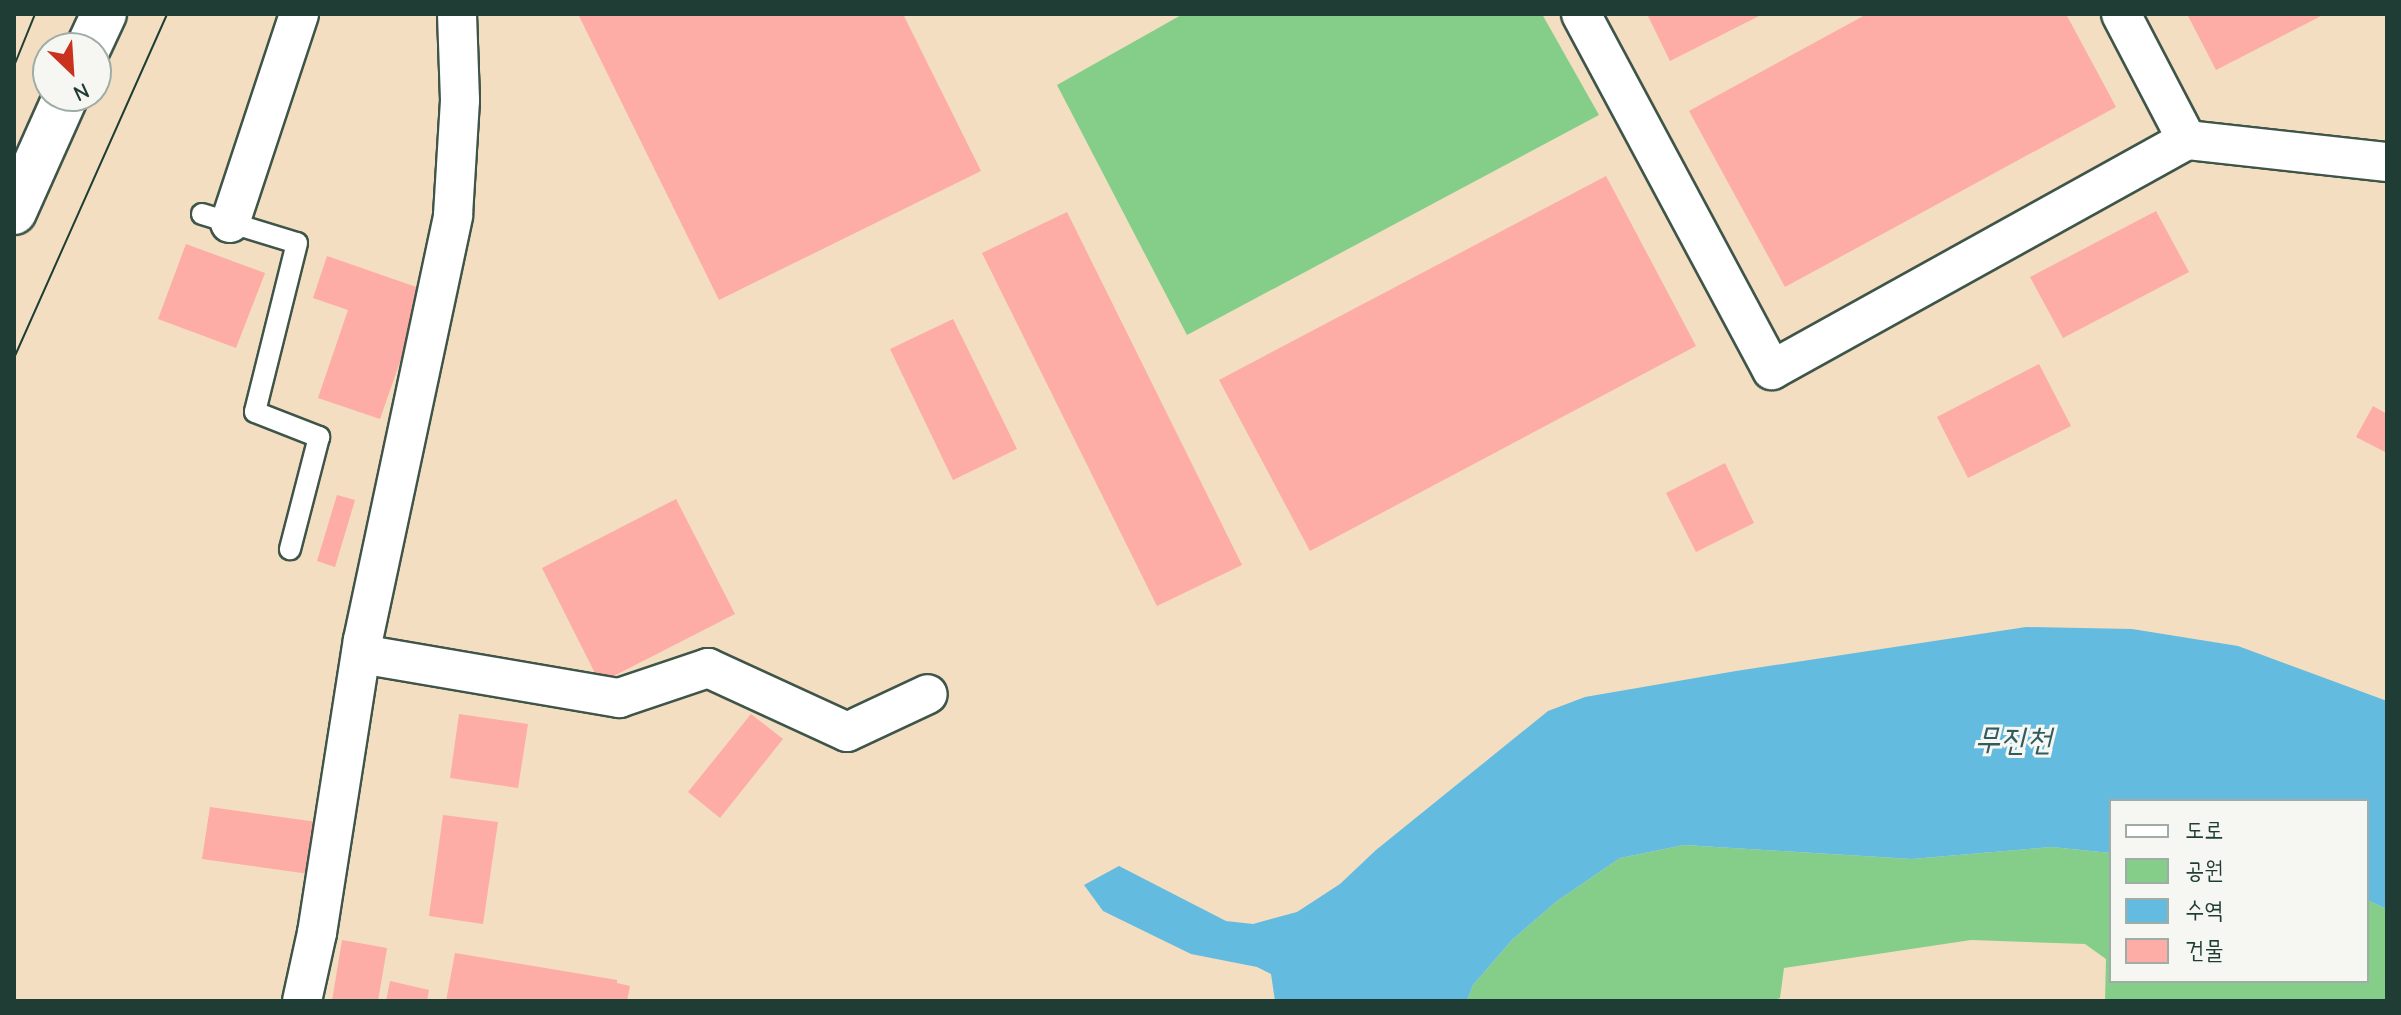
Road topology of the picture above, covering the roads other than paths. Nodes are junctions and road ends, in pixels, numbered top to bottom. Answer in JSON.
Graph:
{"nodes":[{"id":1,"x":299,"y":14,"type":"edge"},
{"id":2,"x":457,"y":14,"type":"edge"},
{"id":3,"x":1581,"y":14,"type":"edge"},
{"id":4,"x":2121,"y":14,"type":"edge"},
{"id":5,"x":59,"y":112,"type":"edge"},
{"id":6,"x":2187,"y":140,"type":"junction"},
{"id":7,"x":2387,"y":162,"type":"edge"},
{"id":8,"x":14,"y":212,"type":"edge"},
{"id":9,"x":216,"y":218,"type":"joint"},
{"id":10,"x":290,"y":549,"type":"dead end"},
{"id":11,"x":361,"y":654,"type":"junction"},
{"id":12,"x":928,"y":694,"type":"dead end"},
{"id":13,"x":302,"y":1001,"type":"edge"}],
"edges":[{"from":1,"to":9,"type":"street"},
{"from":2,"to":11,"type":"street"},
{"from":3,"to":6,"type":"street"},
{"from":4,"to":6,"type":"street"},
{"from":5,"to":8,"type":"main road"},
{"from":6,"to":7,"type":"street"},
{"from":9,"to":10,"type":"lane"},
{"from":11,"to":12,"type":"street"},
{"from":11,"to":13,"type":"street"}]}
